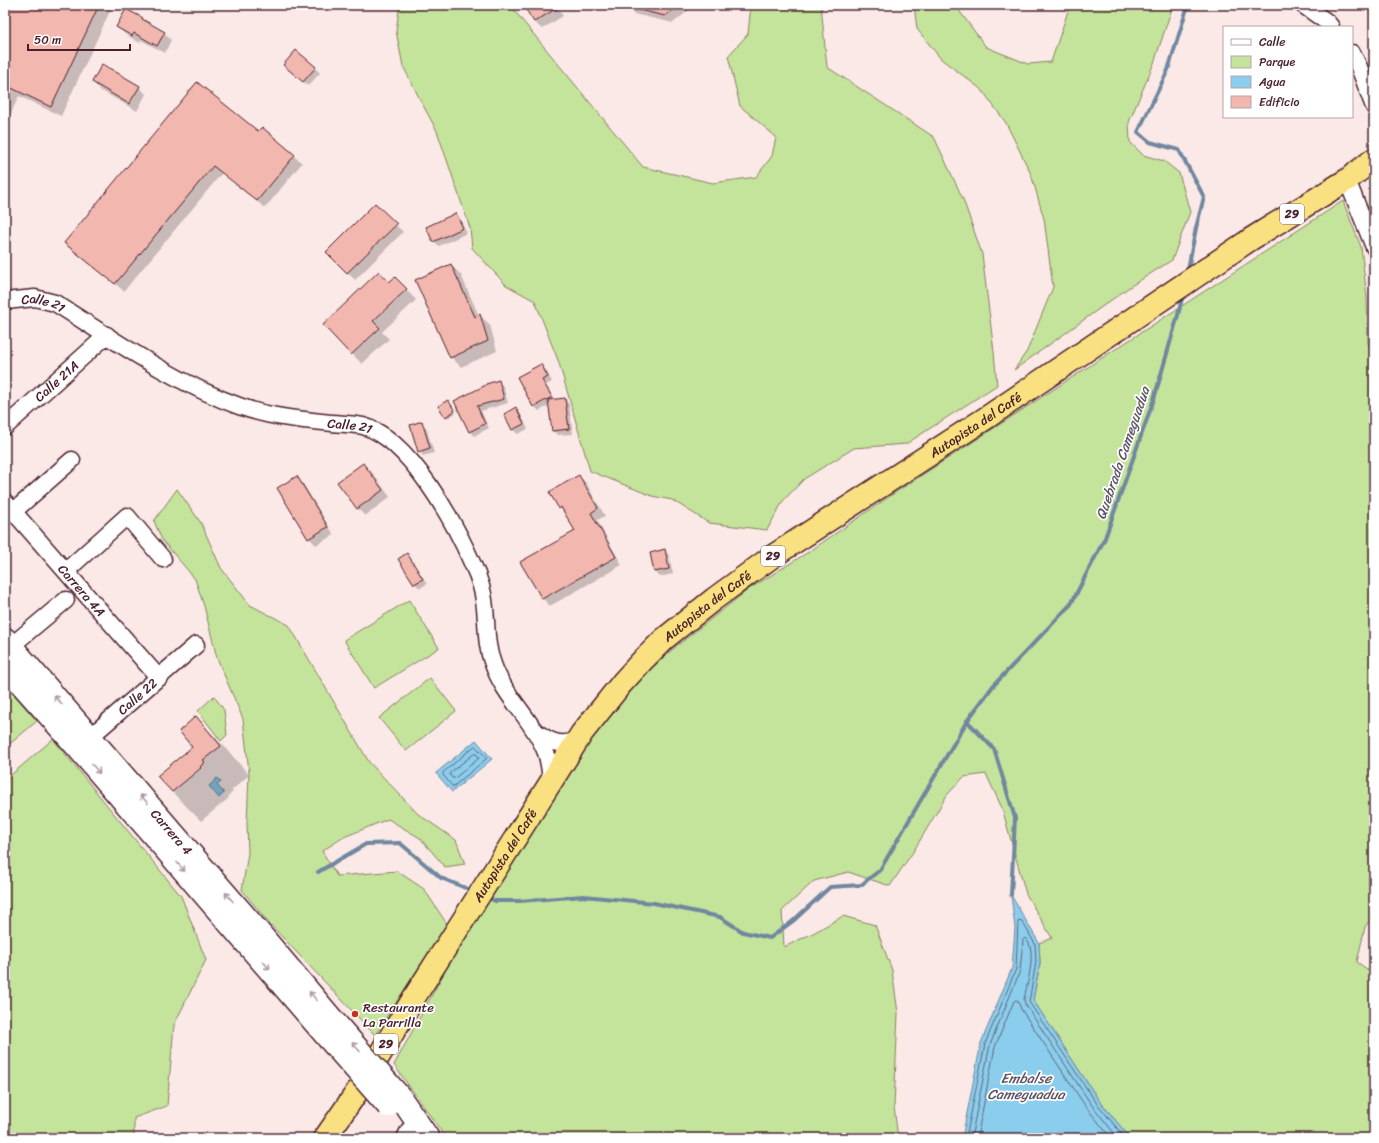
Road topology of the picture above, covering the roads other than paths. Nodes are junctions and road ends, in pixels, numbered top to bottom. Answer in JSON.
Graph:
{"nodes":[{"id":1,"x":1303,"y":5,"type":"edge"},
{"id":2,"x":1330,"y":26,"type":"edge"},
{"id":3,"x":1353,"y":56,"type":"edge"},
{"id":4,"x":1374,"y":107,"type":"edge"},
{"id":5,"x":1374,"y":159,"type":"edge"},
{"id":6,"x":1347,"y":180,"type":"junction"},
{"id":7,"x":1374,"y":247,"type":"edge"},
{"id":8,"x":5,"y":301,"type":"edge"},
{"id":9,"x":107,"y":336,"type":"junction"},
{"id":10,"x":5,"y":427,"type":"edge"},
{"id":11,"x":72,"y":460,"type":"dead end"},
{"id":12,"x":9,"y":507,"type":"edge"},
{"id":13,"x":163,"y":559,"type":"dead end"},
{"id":14,"x":66,"y":572,"type":"junction"},
{"id":15,"x":66,"y":600,"type":"dead end"},
{"id":16,"x":196,"y":645,"type":"dead end"},
{"id":17,"x":7,"y":650,"type":"edge"},
{"id":18,"x":159,"y":678,"type":"junction"},
{"id":19,"x":534,"y":730,"type":"junction"},
{"id":20,"x":578,"y":740,"type":"junction"},
{"id":21,"x":84,"y":742,"type":"junction"},
{"id":22,"x":551,"y":781,"type":"junction"},
{"id":23,"x":414,"y":1136,"type":"edge"},
{"id":24,"x":325,"y":1138,"type":"edge"}],
"edges":[{"from":1,"to":2,"type":"street"},
{"from":3,"to":4,"type":"street"},
{"from":5,"to":6,"type":"highway","name":"Autopista del Café","number":"29"},
{"from":6,"to":7,"type":"street"},
{"from":6,"to":20,"type":"highway","name":"Autopista del Café","number":"29"},
{"from":8,"to":9,"type":"street","name":"Calle 21"},
{"from":9,"to":10,"type":"street","name":"Calle 21A"},
{"from":9,"to":19,"type":"street","name":"Calle 21"},
{"from":11,"to":12,"type":"street"},
{"from":12,"to":14,"type":"street","name":"Carrera 4A"},
{"from":13,"to":14,"type":"street"},
{"from":14,"to":18,"type":"street","name":"Carrera 4A"},
{"from":15,"to":17,"type":"street"},
{"from":16,"to":18,"type":"street","name":"Calle 22"},
{"from":17,"to":21,"type":"main road","name":"Carrera 4"},
{"from":18,"to":21,"type":"street","name":"Calle 22"},
{"from":19,"to":20,"type":"street","name":"Calle 21"},
{"from":19,"to":22,"type":"street","name":"Calle 21"},
{"from":20,"to":22,"type":"highway","name":"Autopista del Café","number":"29"},
{"from":21,"to":23,"type":"main road","name":"Carrera 4","bridge":true},
{"from":22,"to":24,"type":"highway","name":"Autopista del Café","number":"29"}]}
